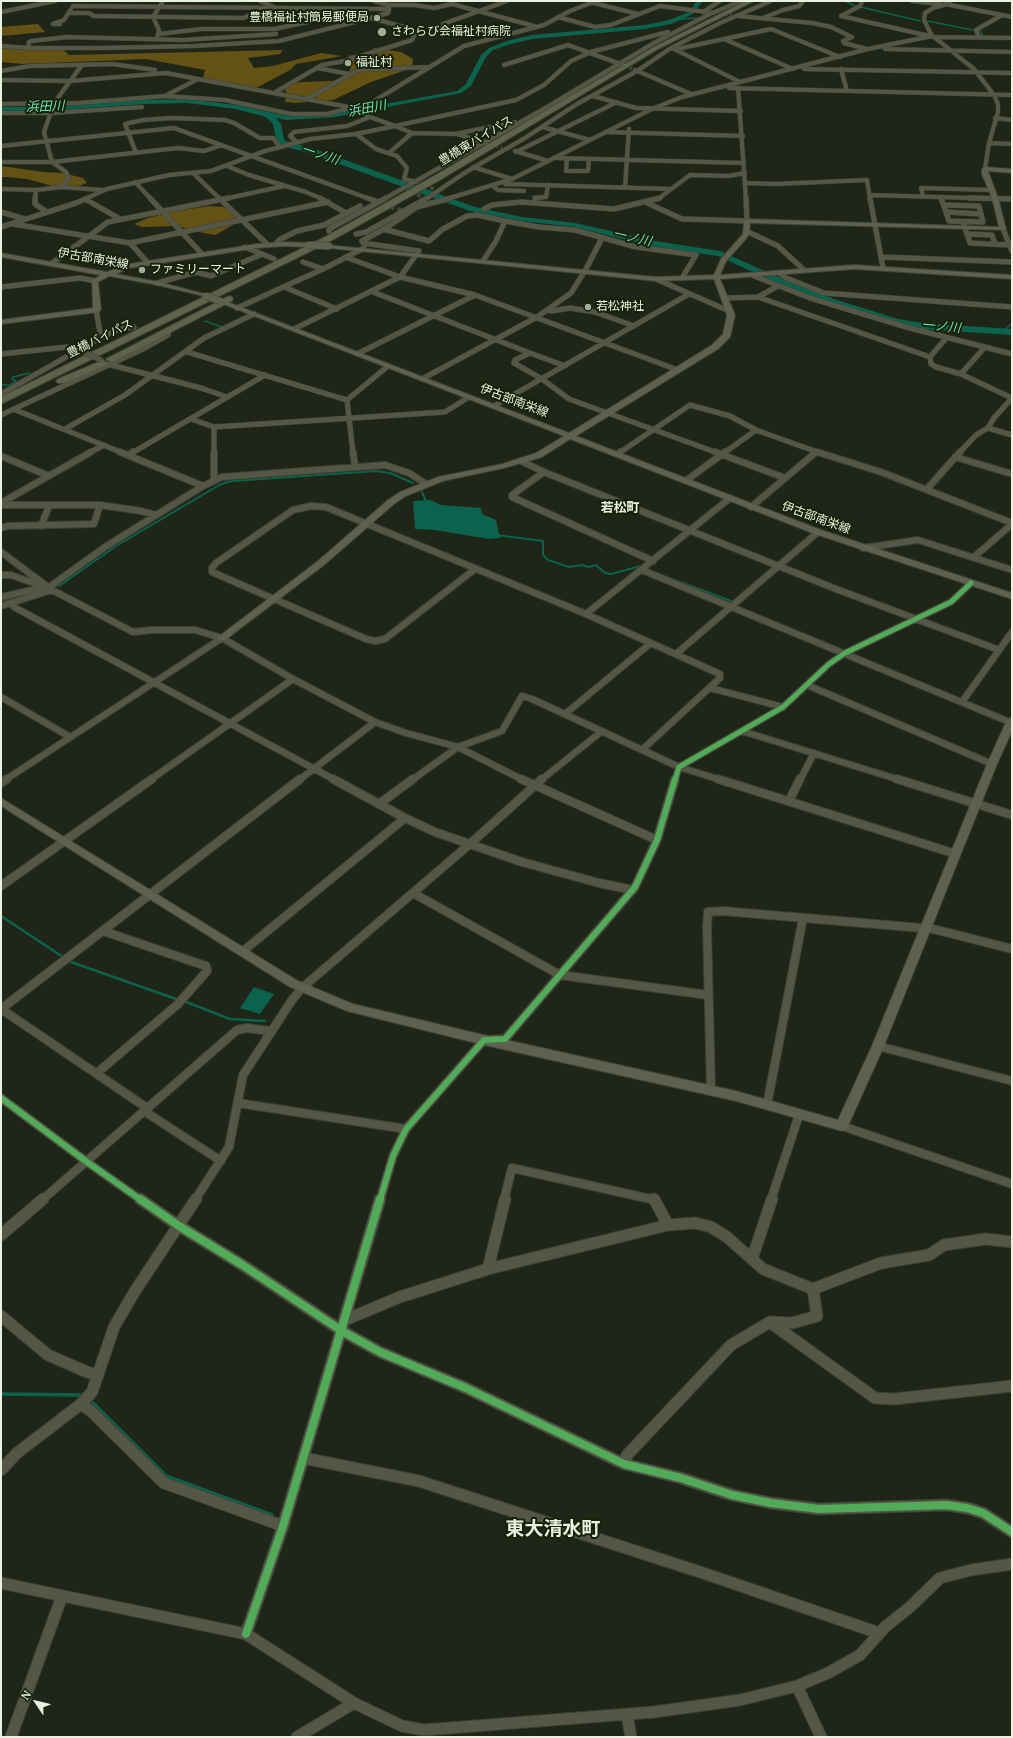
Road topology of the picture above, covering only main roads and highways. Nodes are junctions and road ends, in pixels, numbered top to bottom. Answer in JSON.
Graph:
{"nodes":[{"id":1,"x":751,"y":1,"type":"edge"},
{"id":2,"x":492,"y":144,"type":"junction"},
{"id":3,"x":420,"y":190,"type":"junction"},
{"id":4,"x":300,"y":264,"type":"road end"},
{"id":5,"x":235,"y":296,"type":"dead end"},
{"id":6,"x":206,"y":297,"type":"junction"},
{"id":7,"x":1,"y":399,"type":"edge"},
{"id":8,"x":1,"y":406,"type":"edge"}],
"edges":[{"from":1,"to":2,"type":"highway","name":"豊橋東バイパス"},
{"from":2,"to":3,"type":"highway"},
{"from":2,"to":3,"type":"highway","name":"豊橋東バイパス"},
{"from":3,"to":4,"type":"highway"},
{"from":3,"to":6,"type":"highway"},
{"from":3,"to":6,"type":"highway"},
{"from":5,"to":8,"type":"highway"},
{"from":6,"to":7,"type":"highway","name":"豊橋バイパス"},
{"from":6,"to":7,"type":"highway"}]}
